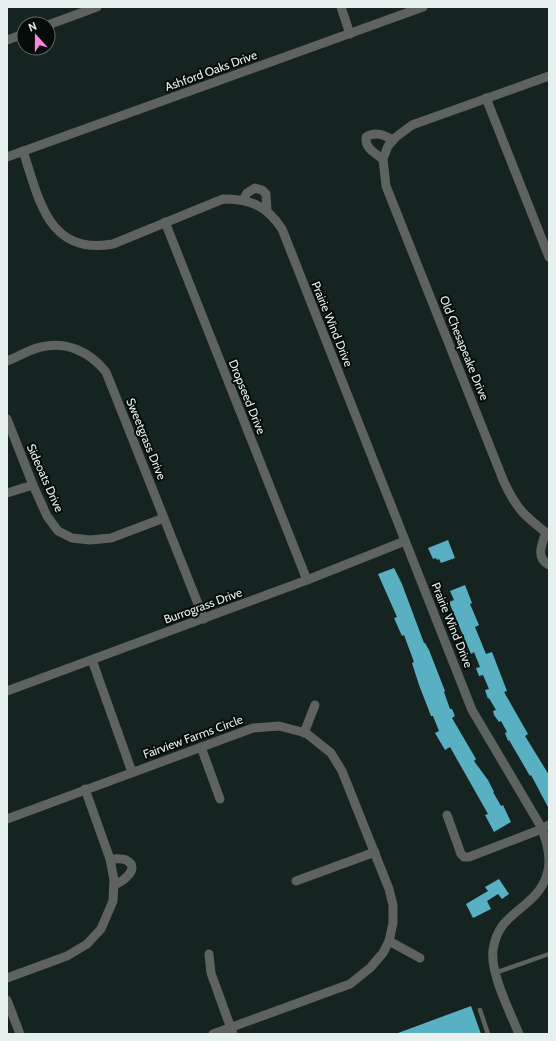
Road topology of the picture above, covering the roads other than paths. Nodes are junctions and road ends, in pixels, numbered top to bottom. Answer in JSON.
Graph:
{"nodes":[{"id":1,"x":97,"y":7,"type":"edge"},
{"id":2,"x":341,"y":7,"type":"edge"},
{"id":3,"x":423,"y":7,"type":"edge"},
{"id":4,"x":56,"y":22,"type":"edge"},
{"id":5,"x":350,"y":34,"type":"junction"},
{"id":6,"x":549,"y":76,"type":"edge"},
{"id":7,"x":486,"y":98,"type":"junction"},
{"id":8,"x":393,"y":140,"type":"junction"},
{"id":9,"x":23,"y":152,"type":"junction"},
{"id":10,"x":7,"y":157,"type":"edge"},
{"id":11,"x":383,"y":159,"type":"junction"},
{"id":12,"x":243,"y":200,"type":"junction"},
{"id":13,"x":266,"y":211,"type":"junction"},
{"id":14,"x":165,"y":222,"type":"junction"},
{"id":15,"x":549,"y":257,"type":"edge"},
{"id":16,"x":7,"y":361,"type":"edge"},
{"id":17,"x":7,"y":419,"type":"edge"},
{"id":18,"x":33,"y":484,"type":"junction"},
{"id":19,"x":7,"y":493,"type":"edge"},
{"id":20,"x":164,"y":518,"type":"junction"},
{"id":21,"x":547,"y":534,"type":"edge"},
{"id":22,"x":405,"y":541,"type":"junction"},
{"id":23,"x":549,"y":565,"type":"edge"},
{"id":24,"x":307,"y":580,"type":"junction"},
{"id":25,"x":204,"y":618,"type":"junction"},
{"id":26,"x":92,"y":660,"type":"junction"},
{"id":27,"x":7,"y":691,"type":"edge"},
{"id":28,"x":315,"y":705,"type":"dead end"},
{"id":29,"x":304,"y":733,"type":"junction"},
{"id":30,"x":201,"y":747,"type":"junction"},
{"id":31,"x":132,"y":772,"type":"junction"},
{"id":32,"x":85,"y":789,"type":"junction"},
{"id":33,"x":220,"y":799,"type":"dead end"},
{"id":34,"x":447,"y":815,"type":"dead end"},
{"id":35,"x":7,"y":819,"type":"edge"},
{"id":36,"x":546,"y":827,"type":"edge"},
{"id":37,"x":375,"y":852,"type":"junction"},
{"id":38,"x":110,"y":859,"type":"junction"},
{"id":39,"x":296,"y":881,"type":"dead end"},
{"id":40,"x":114,"y":884,"type":"junction"},
{"id":41,"x":389,"y":941,"type":"junction"},
{"id":42,"x":209,"y":954,"type":"dead end"},
{"id":43,"x":549,"y":954,"type":"edge"},
{"id":44,"x":420,"y":958,"type":"dead end"},
{"id":45,"x":495,"y":973,"type":"junction"},
{"id":46,"x":7,"y":978,"type":"edge"},
{"id":47,"x":7,"y":1000,"type":"edge"},
{"id":48,"x":480,"y":1010,"type":"dead end"},
{"id":49,"x":232,"y":1031,"type":"edge"},
{"id":50,"x":20,"y":1034,"type":"edge"},
{"id":51,"x":213,"y":1034,"type":"edge"},
{"id":52,"x":488,"y":1034,"type":"edge"},
{"id":53,"x":519,"y":1034,"type":"edge"}],
"edges":[{"from":1,"to":4,"type":"street"},
{"from":2,"to":5,"type":"street"},
{"from":3,"to":5,"type":"street","name":"Ashford Oaks Drive"},
{"from":5,"to":9,"type":"street","name":"Ashford Oaks Drive"},
{"from":6,"to":7,"type":"street"},
{"from":7,"to":8,"type":"street"},
{"from":7,"to":15,"type":"street"},
{"from":8,"to":11,"type":"street"},
{"from":8,"to":11,"type":"street"},
{"from":9,"to":10,"type":"street","name":"Ashford Oaks Drive"},
{"from":9,"to":14,"type":"street","name":"Prairie Wind Drive"},
{"from":11,"to":21,"type":"street","name":"Old Chesapeake Drive"},
{"from":12,"to":13,"type":"street","name":"Prairie Wind Drive"},
{"from":12,"to":13,"type":"street"},
{"from":12,"to":14,"type":"street","name":"Prairie Wind Drive"},
{"from":13,"to":22,"type":"street","name":"Prairie Wind Drive"},
{"from":14,"to":24,"type":"street","name":"Dropseed Drive"},
{"from":16,"to":20,"type":"street","name":"Sweetgrass Drive"},
{"from":17,"to":18,"type":"street","name":"Sideoats Drive"},
{"from":18,"to":19,"type":"street"},
{"from":18,"to":20,"type":"street","name":"Sideoats Drive"},
{"from":20,"to":25,"type":"street","name":"Sweetgrass Drive"},
{"from":21,"to":23,"type":"street","name":"Old Chesapeake Drive"},
{"from":22,"to":24,"type":"street","name":"Burrograss Drive"},
{"from":22,"to":36,"type":"street","name":"Prairie Wind Drive"},
{"from":24,"to":25,"type":"street","name":"Burrograss Drive"},
{"from":25,"to":26,"type":"street","name":"Burrograss Drive"},
{"from":26,"to":27,"type":"street","name":"Burrograss Drive"},
{"from":26,"to":31,"type":"street"},
{"from":28,"to":29,"type":"street"},
{"from":29,"to":30,"type":"street","name":"Fairview Farms Circle"},
{"from":29,"to":37,"type":"street","name":"Fairview Farms Circle"},
{"from":30,"to":31,"type":"street","name":"Fairview Farms Circle"},
{"from":30,"to":33,"type":"street"},
{"from":31,"to":32,"type":"street","name":"Fairview Farms Circle"},
{"from":32,"to":35,"type":"street","name":"Fairview Farms Circle"},
{"from":32,"to":38,"type":"street"},
{"from":34,"to":36,"type":"street"},
{"from":36,"to":45,"type":"street","name":"Prairie Wind Drive"},
{"from":37,"to":39,"type":"street"},
{"from":37,"to":41,"type":"street","name":"Fairview Farms Circle"},
{"from":38,"to":40,"type":"street"},
{"from":38,"to":40,"type":"street"},
{"from":40,"to":46,"type":"street"},
{"from":41,"to":44,"type":"street"},
{"from":41,"to":49,"type":"street","name":"Fairview Farms Circle"},
{"from":42,"to":49,"type":"street"},
{"from":43,"to":45,"type":"lane"},
{"from":45,"to":53,"type":"street","name":"Prairie Wind Drive"},
{"from":47,"to":50,"type":"street"},
{"from":48,"to":52,"type":"lane"},
{"from":49,"to":51,"type":"street","name":"Fairview Farms Circle"}]}
